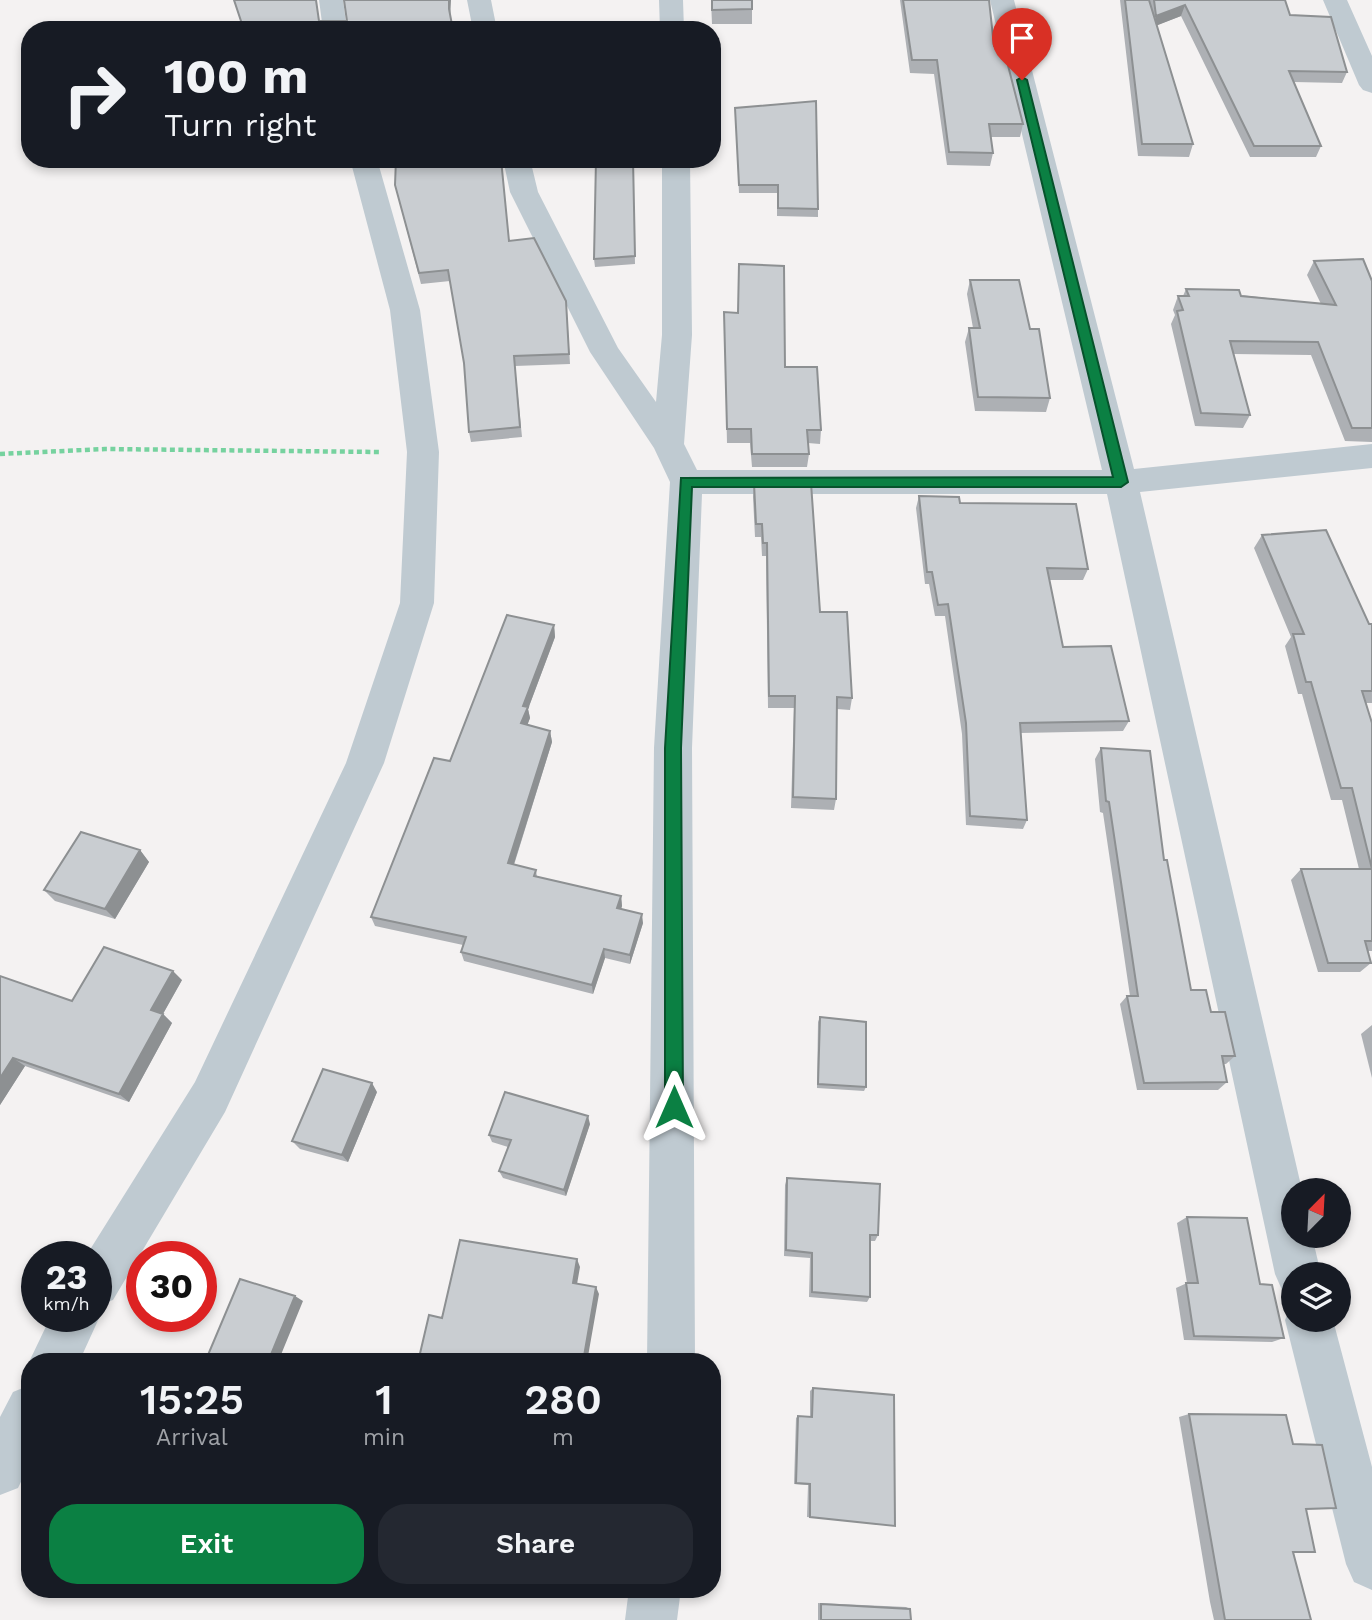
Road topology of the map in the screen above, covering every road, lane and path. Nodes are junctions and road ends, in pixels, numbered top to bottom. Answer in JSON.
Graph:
{"nodes":[{"id":1,"x":331,"y":0,"type":"edge"},
{"id":2,"x":479,"y":0,"type":"edge"},
{"id":3,"x":671,"y":0,"type":"edge"},
{"id":4,"x":1002,"y":0,"type":"edge"},
{"id":5,"x":1335,"y":0,"type":"edge"},
{"id":6,"x":334,"y":21,"type":"edge"},
{"id":7,"x":483,"y":21,"type":"edge"},
{"id":8,"x":672,"y":21,"type":"edge"},
{"id":9,"x":1372,"y":85,"type":"edge"},
{"id":10,"x":366,"y":168,"type":"edge"},
{"id":11,"x":518,"y":168,"type":"edge"},
{"id":12,"x":676,"y":168,"type":"edge"},
{"id":13,"x":668,"y":444,"type":"junction"},
{"id":14,"x":423,"y":452,"type":"junction"},
{"id":15,"x":0,"y":454,"type":"edge"},
{"id":16,"x":1372,"y":456,"type":"edge"},
{"id":17,"x":686,"y":482,"type":"junction"},
{"id":18,"x":1121,"y":482,"type":"junction"},
{"id":19,"x":112,"y":1257,"type":"edge"},
{"id":20,"x":1295,"y":1262,"type":"edge"},
{"id":21,"x":68,"y":1332,"type":"edge"},
{"id":22,"x":1311,"y":1332,"type":"edge"},
{"id":23,"x":58,"y":1353,"type":"edge"},
{"id":24,"x":671,"y":1353,"type":"edge"},
{"id":25,"x":21,"y":1427,"type":"edge"},
{"id":26,"x":0,"y":1470,"type":"edge"},
{"id":27,"x":1372,"y":1564,"type":"edge"},
{"id":28,"x":654,"y":1598,"type":"edge"},
{"id":29,"x":652,"y":1620,"type":"edge"}],
"edges":[{"from":1,"to":6,"type":"street"},
{"from":2,"to":7,"type":"street"},
{"from":3,"to":8,"type":"street"},
{"from":4,"to":18,"type":"street"},
{"from":5,"to":9,"type":"street"},
{"from":10,"to":14,"type":"street"},
{"from":11,"to":13,"type":"street"},
{"from":12,"to":13,"type":"street"},
{"from":13,"to":17,"type":"street"},
{"from":14,"to":15,"type":"path"},
{"from":14,"to":19,"type":"street"},
{"from":16,"to":18,"type":"street"},
{"from":17,"to":18,"type":"street"},
{"from":17,"to":24,"type":"street"},
{"from":18,"to":20,"type":"street"},
{"from":21,"to":23,"type":"street"},
{"from":22,"to":27,"type":"street"},
{"from":25,"to":26,"type":"street"},
{"from":28,"to":29,"type":"street"}]}
